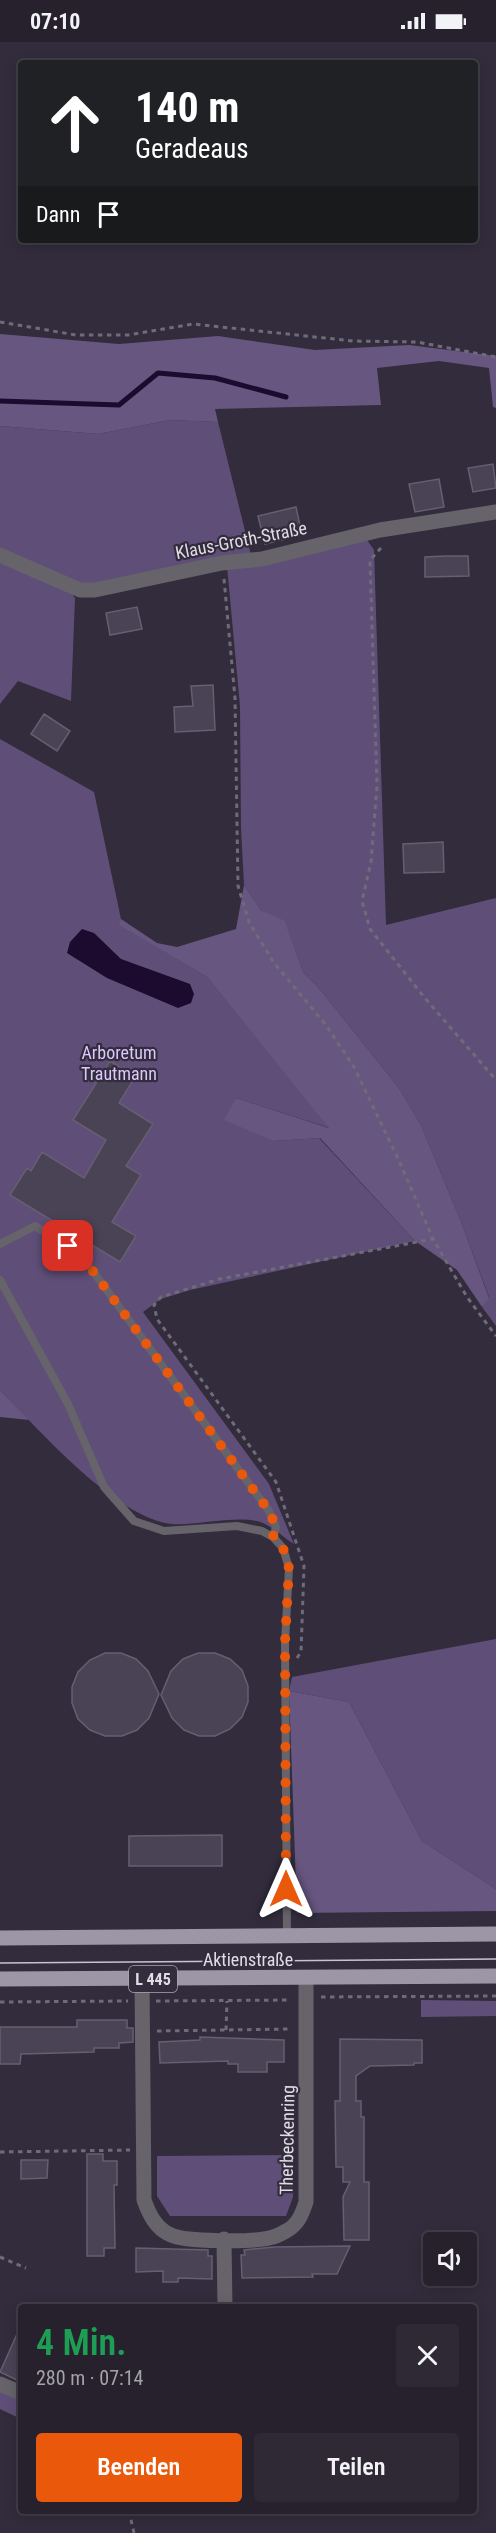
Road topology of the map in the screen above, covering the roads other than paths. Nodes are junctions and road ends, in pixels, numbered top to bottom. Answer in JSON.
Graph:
{"nodes":[{"id":1,"x":496,"y":512,"type":"edge"},
{"id":2,"x":0,"y":555,"type":"edge"},
{"id":3,"x":0,"y":1244,"type":"edge"},
{"id":4,"x":0,"y":1280,"type":"edge"},
{"id":5,"x":273,"y":1537,"type":"junction"},
{"id":6,"x":496,"y":1934,"type":"edge"},
{"id":7,"x":287,"y":1936,"type":"junction"},
{"id":8,"x":0,"y":1938,"type":"edge"},
{"id":9,"x":496,"y":1976,"type":"edge"},
{"id":10,"x":306,"y":1978,"type":"junction"},
{"id":11,"x":0,"y":1979,"type":"edge"},
{"id":12,"x":141,"y":1979,"type":"junction"},
{"id":13,"x":224,"y":2239,"type":"junction"},
{"id":14,"x":225,"y":2304,"type":"edge"},
{"id":15,"x":0,"y":2384,"type":"edge"},
{"id":16,"x":18,"y":2392,"type":"edge"}],
"edges":[{"from":1,"to":2,"type":"street","name":"Klaus-Groth-Straße"},
{"from":3,"to":5,"type":"lane","name":"Aktienstraße"},
{"from":4,"to":5,"type":"lane"},
{"from":5,"to":7,"type":"lane","name":"Aktienstraße"},
{"from":6,"to":7,"type":"main road","name":"Aktienstraße"},
{"from":7,"to":8,"type":"main road","name":"Aktienstraße"},
{"from":9,"to":10,"type":"main road","name":"Aktienstraße","number":"L 445"},
{"from":10,"to":12,"type":"main road","name":"Aktienstraße","number":"L 445"},
{"from":10,"to":13,"type":"street","name":"Therbeckenring"},
{"from":11,"to":12,"type":"main road","name":"Aktienstraße","number":"L 445"},
{"from":12,"to":13,"type":"street","name":"Therbeckenring"},
{"from":13,"to":14,"type":"street"},
{"from":15,"to":16,"type":"street"}]}
